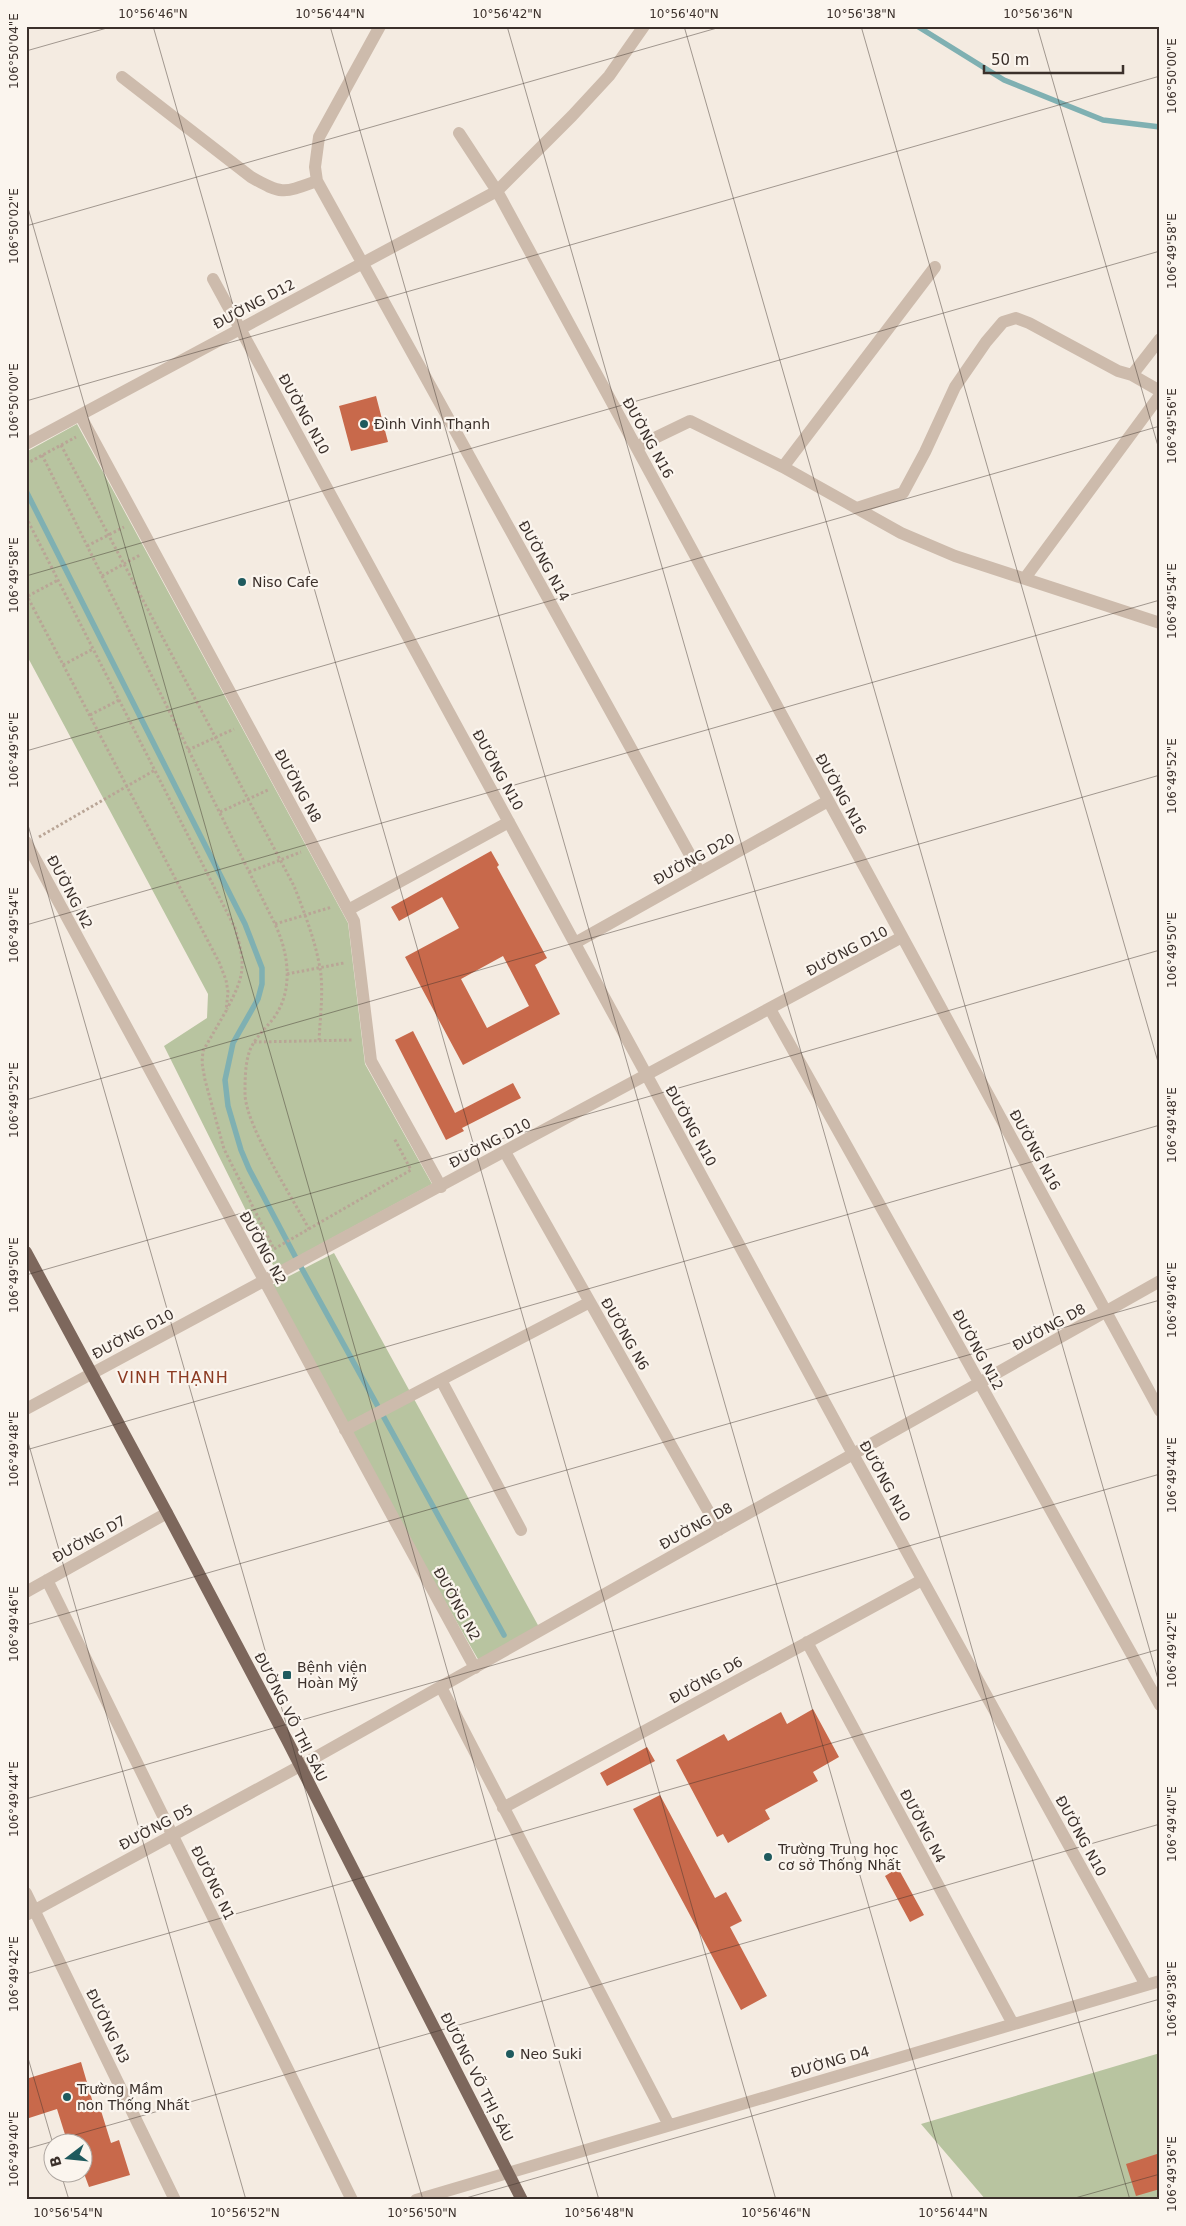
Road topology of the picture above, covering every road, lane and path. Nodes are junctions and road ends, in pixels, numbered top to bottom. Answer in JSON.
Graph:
{"nodes":[{"id":1,"x":380,"y":26,"type":"edge"},
{"id":2,"x":644,"y":26,"type":"edge"},
{"id":3,"x":122,"y":77,"type":"dead end"},
{"id":4,"x":460,"y":133,"type":"dead end"},
{"id":5,"x":317,"y":180,"type":"junction"},
{"id":6,"x":497,"y":191,"type":"junction"},
{"id":7,"x":362,"y":263,"type":"junction"},
{"id":8,"x":935,"y":267,"type":"dead end"},
{"id":9,"x":213,"y":279,"type":"dead end"},
{"id":10,"x":240,"y":329,"type":"junction"},
{"id":11,"x":1160,"y":339,"type":"edge"},
{"id":12,"x":1132,"y":375,"type":"junction"},
{"id":13,"x":1160,"y":390,"type":"edge"},
{"id":14,"x":1160,"y":395,"type":"edge"},
{"id":15,"x":80,"y":415,"type":"junction"},
{"id":16,"x":31,"y":442,"type":"edge"},
{"id":17,"x":62,"y":445,"type":"junction"},
{"id":18,"x":81,"y":445,"type":"dead end"},
{"id":19,"x":636,"y":447,"type":"junction"},
{"id":20,"x":42,"y":455,"type":"junction"},
{"id":21,"x":26,"y":464,"type":"edge"},
{"id":22,"x":783,"y":467,"type":"junction"},
{"id":23,"x":857,"y":508,"type":"junction"},
{"id":24,"x":26,"y":517,"type":"edge"},
{"id":25,"x":120,"y":518,"type":"dead end"},
{"id":26,"x":125,"y":526,"type":"junction"},
{"id":27,"x":129,"y":534,"type":"dead end"},
{"id":28,"x":109,"y":535,"type":"junction"},
{"id":29,"x":87,"y":546,"type":"junction"},
{"id":30,"x":137,"y":548,"type":"dead end"},
{"id":31,"x":124,"y":564,"type":"junction"},
{"id":32,"x":102,"y":576,"type":"junction"},
{"id":33,"x":1025,"y":578,"type":"junction"},
{"id":34,"x":58,"y":580,"type":"junction"},
{"id":35,"x":27,"y":595,"type":"edge"},
{"id":36,"x":1160,"y":623,"type":"edge"},
{"id":37,"x":93,"y":649,"type":"junction"},
{"id":38,"x":64,"y":665,"type":"junction"},
{"id":39,"x":119,"y":700,"type":"junction"},
{"id":40,"x":90,"y":715,"type":"junction"},
{"id":41,"x":230,"y":720,"type":"dead end"},
{"id":42,"x":235,"y":728,"type":"junction"},
{"id":43,"x":239,"y":736,"type":"dead end"},
{"id":44,"x":216,"y":737,"type":"junction"},
{"id":45,"x":188,"y":750,"type":"junction"},
{"id":46,"x":155,"y":770,"type":"junction"},
{"id":47,"x":264,"y":782,"type":"dead end"},
{"id":48,"x":127,"y":786,"type":"junction"},
{"id":49,"x":268,"y":790,"type":"junction"},
{"id":50,"x":272,"y":798,"type":"dead end"},
{"id":51,"x":249,"y":799,"type":"junction"},
{"id":52,"x":828,"y":801,"type":"junction"},
{"id":53,"x":220,"y":812,"type":"junction"},
{"id":54,"x":509,"y":822,"type":"junction"},
{"id":55,"x":27,"y":844,"type":"edge"},
{"id":56,"x":298,"y":844,"type":"dead end"},
{"id":57,"x":302,"y":852,"type":"junction"},
{"id":58,"x":281,"y":860,"type":"junction"},
{"id":59,"x":306,"y":860,"type":"dead end"},
{"id":60,"x":249,"y":872,"type":"junction"},
{"id":61,"x":700,"y":873,"type":"junction"},
{"id":62,"x":328,"y":899,"type":"dead end"},
{"id":63,"x":332,"y":907,"type":"junction"},
{"id":64,"x":348,"y":910,"type":"junction"},
{"id":65,"x":305,"y":915,"type":"junction"},
{"id":66,"x":336,"y":915,"type":"dead end"},
{"id":67,"x":275,"y":924,"type":"junction"},
{"id":68,"x":902,"y":937,"type":"junction"},
{"id":69,"x":575,"y":943,"type":"junction"},
{"id":70,"x":344,"y":954,"type":"dead end"},
{"id":71,"x":344,"y":962,"type":"junction"},
{"id":72,"x":320,"y":967,"type":"junction"},
{"id":73,"x":346,"y":972,"type":"dead end"},
{"id":74,"x":287,"y":974,"type":"junction"},
{"id":75,"x":770,"y":1009,"type":"junction"},
{"id":76,"x":226,"y":1012,"type":"junction"},
{"id":77,"x":352,"y":1030,"type":"dead end"},
{"id":78,"x":353,"y":1040,"type":"junction"},
{"id":79,"x":319,"y":1041,"type":"junction"},
{"id":80,"x":254,"y":1042,"type":"junction"},
{"id":81,"x":353,"y":1046,"type":"dead end"},
{"id":82,"x":647,"y":1076,"type":"junction"},
{"id":83,"x":390,"y":1130,"type":"dead end"},
{"id":84,"x":505,"y":1152,"type":"junction"},
{"id":85,"x":441,"y":1187,"type":"junction"},
{"id":86,"x":309,"y":1229,"type":"junction"},
{"id":87,"x":26,"y":1252,"type":"edge"},
{"id":88,"x":1160,"y":1281,"type":"edge"},
{"id":89,"x":265,"y":1282,"type":"junction"},
{"id":90,"x":590,"y":1302,"type":"junction"},
{"id":91,"x":1106,"y":1312,"type":"junction"},
{"id":92,"x":91,"y":1373,"type":"junction"},
{"id":93,"x":441,"y":1380,"type":"junction"},
{"id":94,"x":979,"y":1383,"type":"junction"},
{"id":95,"x":26,"y":1409,"type":"edge"},
{"id":96,"x":1160,"y":1411,"type":"edge"},
{"id":97,"x":345,"y":1430,"type":"junction"},
{"id":98,"x":853,"y":1454,"type":"junction"},
{"id":99,"x":167,"y":1513,"type":"junction"},
{"id":100,"x":522,"y":1530,"type":"dead end"},
{"id":101,"x":719,"y":1530,"type":"junction"},
{"id":102,"x":47,"y":1580,"type":"junction"},
{"id":103,"x":922,"y":1580,"type":"junction"},
{"id":104,"x":26,"y":1592,"type":"edge"},
{"id":105,"x":808,"y":1642,"type":"junction"},
{"id":106,"x":475,"y":1668,"type":"junction"},
{"id":107,"x":441,"y":1687,"type":"junction"},
{"id":108,"x":1160,"y":1705,"type":"edge"},
{"id":109,"x":300,"y":1766,"type":"junction"},
{"id":110,"x":503,"y":1808,"type":"junction"},
{"id":111,"x":173,"y":1835,"type":"junction"},
{"id":112,"x":26,"y":1893,"type":"edge"},
{"id":113,"x":31,"y":1912,"type":"edge"},
{"id":114,"x":1160,"y":1981,"type":"edge"},
{"id":115,"x":1146,"y":1985,"type":"junction"},
{"id":116,"x":1013,"y":2024,"type":"junction"},
{"id":117,"x":669,"y":2126,"type":"junction"},
{"id":118,"x":509,"y":2172,"type":"junction"},
{"id":119,"x":175,"y":2200,"type":"edge"},
{"id":120,"x":352,"y":2200,"type":"edge"},
{"id":121,"x":416,"y":2200,"type":"edge"},
{"id":122,"x":522,"y":2200,"type":"edge"}],
"edges":[{"from":1,"to":5,"type":"street"},
{"from":2,"to":6,"type":"street","name":"ĐƯỜNG D12"},
{"from":3,"to":5,"type":"street"},
{"from":4,"to":6,"type":"street","name":"ĐƯỜNG N16"},
{"from":5,"to":7,"type":"street","name":"ĐƯỜNG N14"},
{"from":6,"to":7,"type":"street","name":"ĐƯỜNG D12"},
{"from":6,"to":19,"type":"street","name":"ĐƯỜNG N16"},
{"from":7,"to":10,"type":"street","name":"ĐƯỜNG D12"},
{"from":7,"to":61,"type":"street","name":"ĐƯỜNG N14"},
{"from":8,"to":22,"type":"street"},
{"from":9,"to":10,"type":"street","name":"ĐƯỜNG N10"},
{"from":10,"to":15,"type":"street","name":"ĐƯỜNG D12"},
{"from":10,"to":54,"type":"street","name":"ĐƯỜNG N10"},
{"from":11,"to":12,"type":"street"},
{"from":12,"to":13,"type":"street"},
{"from":12,"to":23,"type":"street"},
{"from":14,"to":33,"type":"street"},
{"from":15,"to":16,"type":"street","name":"ĐƯỜNG D12"},
{"from":15,"to":64,"type":"street","name":"ĐƯỜNG N8"},
{"from":17,"to":18,"type":"path"},
{"from":17,"to":20,"type":"path"},
{"from":17,"to":28,"type":"path"},
{"from":19,"to":22,"type":"street"},
{"from":19,"to":52,"type":"street","name":"ĐƯỜNG N16"},
{"from":20,"to":21,"type":"path"},
{"from":20,"to":29,"type":"path"},
{"from":22,"to":23,"type":"street"},
{"from":23,"to":33,"type":"street"},
{"from":24,"to":34,"type":"path"},
{"from":25,"to":26,"type":"path"},
{"from":26,"to":27,"type":"path"},
{"from":26,"to":28,"type":"path"},
{"from":28,"to":29,"type":"path"},
{"from":28,"to":31,"type":"path"},
{"from":29,"to":32,"type":"path"},
{"from":30,"to":31,"type":"path"},
{"from":31,"to":32,"type":"path"},
{"from":31,"to":44,"type":"path"},
{"from":32,"to":45,"type":"path"},
{"from":33,"to":36,"type":"street"},
{"from":34,"to":35,"type":"path"},
{"from":34,"to":37,"type":"path"},
{"from":35,"to":38,"type":"path"},
{"from":37,"to":38,"type":"path"},
{"from":37,"to":39,"type":"path"},
{"from":38,"to":40,"type":"path"},
{"from":39,"to":40,"type":"path"},
{"from":39,"to":46,"type":"path"},
{"from":40,"to":48,"type":"path"},
{"from":41,"to":42,"type":"path"},
{"from":42,"to":43,"type":"path"},
{"from":42,"to":44,"type":"path"},
{"from":44,"to":45,"type":"path"},
{"from":44,"to":51,"type":"path"},
{"from":45,"to":53,"type":"path"},
{"from":46,"to":48,"type":"path"},
{"from":46,"to":76,"type":"path"},
{"from":47,"to":49,"type":"path"},
{"from":48,"to":55,"type":"path"},
{"from":48,"to":76,"type":"path"},
{"from":49,"to":50,"type":"path"},
{"from":49,"to":51,"type":"path"},
{"from":51,"to":53,"type":"path"},
{"from":51,"to":58,"type":"path"},
{"from":52,"to":61,"type":"street","name":"ĐƯỜNG D20"},
{"from":52,"to":68,"type":"street","name":"ĐƯỜNG N16"},
{"from":53,"to":60,"type":"path"},
{"from":54,"to":64,"type":"street"},
{"from":54,"to":69,"type":"street","name":"ĐƯỜNG N10"},
{"from":55,"to":89,"type":"street","name":"ĐƯỜNG N2"},
{"from":56,"to":57,"type":"path"},
{"from":57,"to":58,"type":"path"},
{"from":57,"to":59,"type":"path"},
{"from":58,"to":60,"type":"path"},
{"from":58,"to":65,"type":"path"},
{"from":60,"to":67,"type":"path"},
{"from":61,"to":69,"type":"street","name":"ĐƯỜNG D20"},
{"from":62,"to":63,"type":"path"},
{"from":63,"to":65,"type":"path"},
{"from":63,"to":66,"type":"path"},
{"from":64,"to":85,"type":"street","name":"ĐƯỜNG N8"},
{"from":65,"to":67,"type":"path"},
{"from":65,"to":72,"type":"path"},
{"from":67,"to":74,"type":"path"},
{"from":68,"to":75,"type":"street","name":"ĐƯỜNG D10"},
{"from":68,"to":91,"type":"street","name":"ĐƯỜNG N16"},
{"from":69,"to":82,"type":"street","name":"ĐƯỜNG N10"},
{"from":70,"to":71,"type":"path"},
{"from":71,"to":72,"type":"path"},
{"from":71,"to":73,"type":"path"},
{"from":72,"to":74,"type":"path"},
{"from":72,"to":79,"type":"path"},
{"from":74,"to":80,"type":"path"},
{"from":75,"to":82,"type":"street","name":"ĐƯỜNG D10"},
{"from":75,"to":94,"type":"street","name":"ĐƯỜNG N12"},
{"from":76,"to":86,"type":"path"},
{"from":77,"to":78,"type":"path"},
{"from":78,"to":79,"type":"path"},
{"from":78,"to":81,"type":"path"},
{"from":79,"to":80,"type":"path"},
{"from":80,"to":86,"type":"path"},
{"from":82,"to":84,"type":"street","name":"ĐƯỜNG D10"},
{"from":82,"to":98,"type":"street","name":"ĐƯỜNG N10"},
{"from":83,"to":86,"type":"path"},
{"from":84,"to":85,"type":"street","name":"ĐƯỜNG D10"},
{"from":84,"to":90,"type":"street","name":"ĐƯỜNG N6"},
{"from":85,"to":89,"type":"street","name":"ĐƯỜNG D10"},
{"from":87,"to":92,"type":"main road","name":"ĐƯỜNG VÕ THỊ SÁU"},
{"from":88,"to":91,"type":"street"},
{"from":89,"to":92,"type":"street","name":"ĐƯỜNG D10"},
{"from":89,"to":97,"type":"street","name":"ĐƯỜNG N2"},
{"from":90,"to":93,"type":"street"},
{"from":90,"to":101,"type":"street","name":"ĐƯỜNG N6"},
{"from":91,"to":94,"type":"street","name":"ĐƯỜNG D8"},
{"from":91,"to":96,"type":"street","name":"ĐƯỜNG N16"},
{"from":92,"to":95,"type":"street","name":"ĐƯỜNG D10"},
{"from":92,"to":99,"type":"main road","name":"ĐƯỜNG VÕ THỊ SÁU"},
{"from":93,"to":97,"type":"street"},
{"from":93,"to":100,"type":"street"},
{"from":94,"to":98,"type":"street","name":"ĐƯỜNG D8"},
{"from":94,"to":108,"type":"street","name":"ĐƯỜNG N12"},
{"from":97,"to":106,"type":"street","name":"ĐƯỜNG N2"},
{"from":98,"to":101,"type":"street","name":"ĐƯỜNG D8"},
{"from":98,"to":103,"type":"street","name":"ĐƯỜNG N10"},
{"from":99,"to":102,"type":"street","name":"ĐƯỜNG D7"},
{"from":99,"to":109,"type":"main road","name":"ĐƯỜNG VÕ THỊ SÁU"},
{"from":101,"to":106,"type":"street","name":"ĐƯỜNG D8"},
{"from":102,"to":104,"type":"street","name":"ĐƯỜNG D7"},
{"from":102,"to":111,"type":"street","name":"ĐƯỜNG N1"},
{"from":103,"to":105,"type":"street","name":"ĐƯỜNG D6"},
{"from":103,"to":115,"type":"street","name":"ĐƯỜNG N10"},
{"from":105,"to":110,"type":"street","name":"ĐƯỜNG D6"},
{"from":105,"to":116,"type":"street","name":"ĐƯỜNG N4"},
{"from":106,"to":107,"type":"street","name":"ĐƯỜNG D8"},
{"from":107,"to":109,"type":"street","name":"ĐƯỜNG D8"},
{"from":107,"to":110,"type":"street"},
{"from":109,"to":111,"type":"street","name":"ĐƯỜNG D5"},
{"from":109,"to":118,"type":"main road","name":"ĐƯỜNG VÕ THỊ SÁU"},
{"from":110,"to":117,"type":"street"},
{"from":111,"to":113,"type":"street","name":"ĐƯỜNG D5"},
{"from":111,"to":120,"type":"street","name":"ĐƯỜNG N1"},
{"from":112,"to":113,"type":"street","name":"ĐƯỜNG N3"},
{"from":113,"to":119,"type":"street","name":"ĐƯỜNG N3"},
{"from":114,"to":115,"type":"street","name":"ĐƯỜNG D4"},
{"from":115,"to":116,"type":"street","name":"ĐƯỜNG D4"},
{"from":116,"to":117,"type":"street","name":"ĐƯỜNG D4"},
{"from":117,"to":118,"type":"street","name":"ĐƯỜNG D4"},
{"from":118,"to":121,"type":"street","name":"ĐƯỜNG D4"},
{"from":118,"to":122,"type":"main road","name":"ĐƯỜNG VÕ THỊ SÁU"}]}
